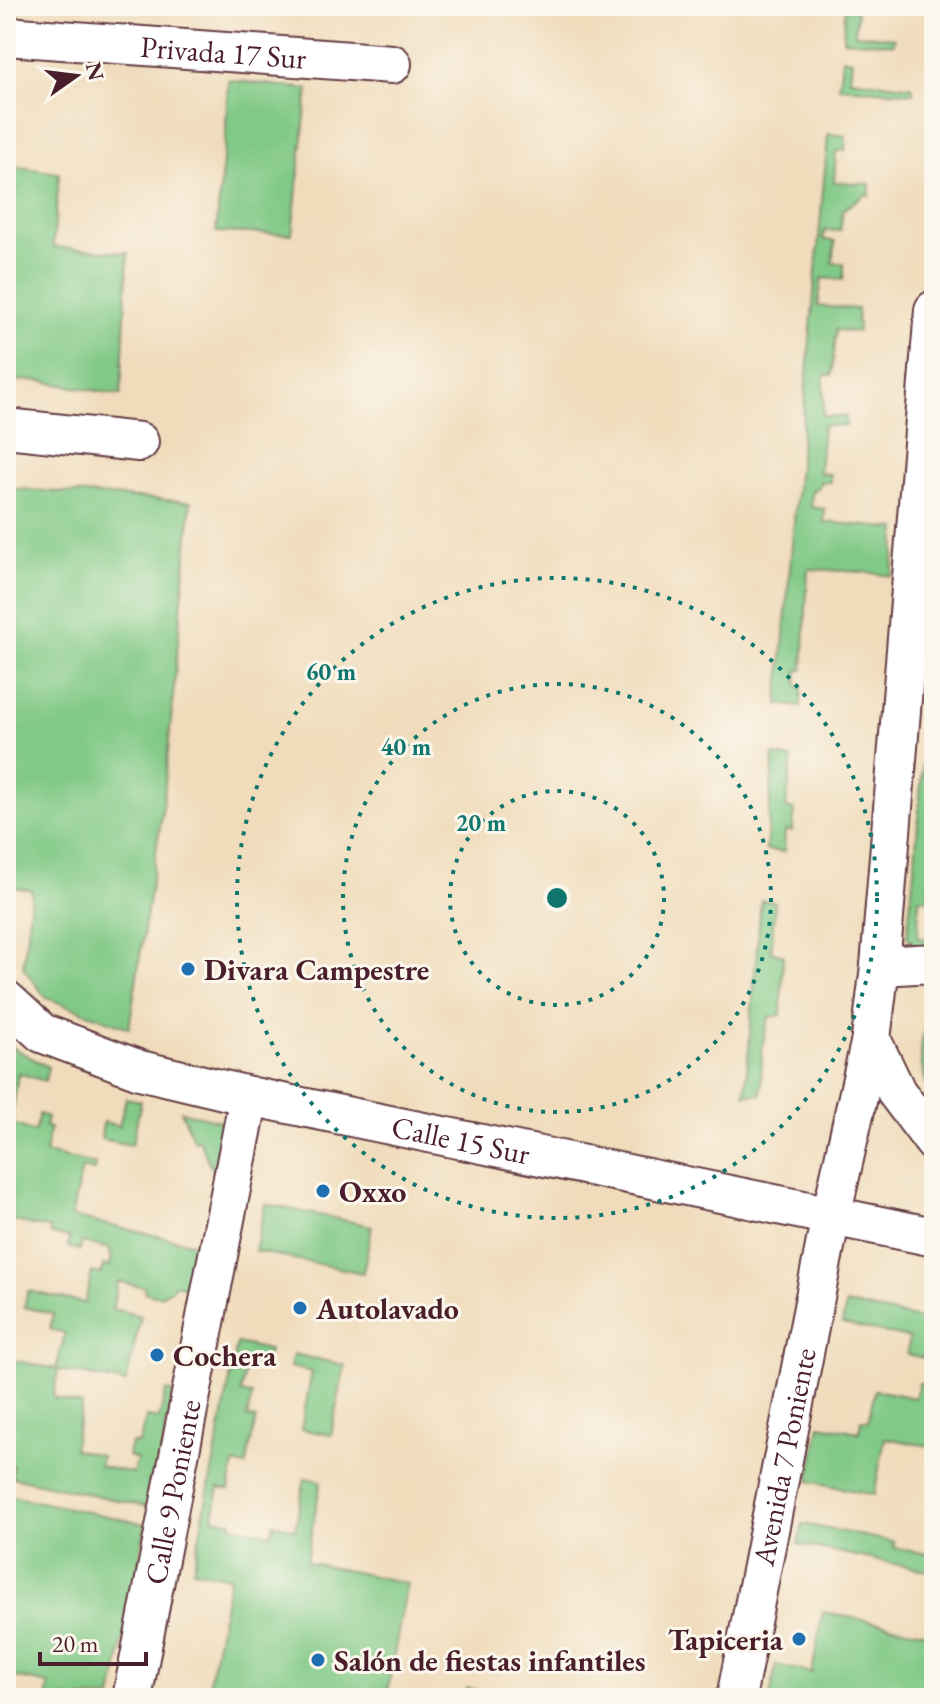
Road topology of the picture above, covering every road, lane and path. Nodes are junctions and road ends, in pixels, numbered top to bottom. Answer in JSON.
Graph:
{"nodes":[{"id":1,"x":6,"y":36,"type":"edge"},
{"id":2,"x":392,"y":64,"type":"dead end"},
{"id":3,"x":934,"y":310,"type":"edge"},
{"id":4,"x":931,"y":384,"type":"edge"},
{"id":5,"x":6,"y":428,"type":"edge"},
{"id":6,"x":139,"y":442,"type":"dead end"},
{"id":7,"x":921,"y":607,"type":"edge"},
{"id":8,"x":934,"y":963,"type":"edge"},
{"id":9,"x":880,"y":966,"type":"junction"},
{"id":10,"x":6,"y":1000,"type":"edge"},
{"id":11,"x":871,"y":1039,"type":"junction"},
{"id":12,"x":249,"y":1096,"type":"junction"},
{"id":13,"x":934,"y":1142,"type":"edge"},
{"id":14,"x":831,"y":1216,"type":"junction"},
{"id":15,"x":934,"y":1237,"type":"edge"},
{"id":16,"x":140,"y":1697,"type":"edge"},
{"id":17,"x":736,"y":1698,"type":"edge"}],
"edges":[{"from":1,"to":2,"type":"street","name":"Privada 17 Sur"},
{"from":3,"to":4,"type":"street","name":"Avenida 7 Poniente"},
{"from":4,"to":7,"type":"street","name":"Avenida 7 Poniente"},
{"from":5,"to":6,"type":"street"},
{"from":7,"to":9,"type":"street","name":"Avenida 7 Poniente"},
{"from":8,"to":9,"type":"street"},
{"from":9,"to":11,"type":"street","name":"Avenida 7 Poniente"},
{"from":10,"to":12,"type":"street","name":"Calle 15 Sur"},
{"from":11,"to":13,"type":"street"},
{"from":11,"to":14,"type":"street","name":"Avenida 7 Poniente"},
{"from":12,"to":14,"type":"street","name":"Calle 15 Sur"},
{"from":12,"to":16,"type":"street","name":"Calle 9 Poniente"},
{"from":14,"to":15,"type":"street","name":"Calle 15 Sur"},
{"from":14,"to":17,"type":"street","name":"Avenida 7 Poniente"}]}
